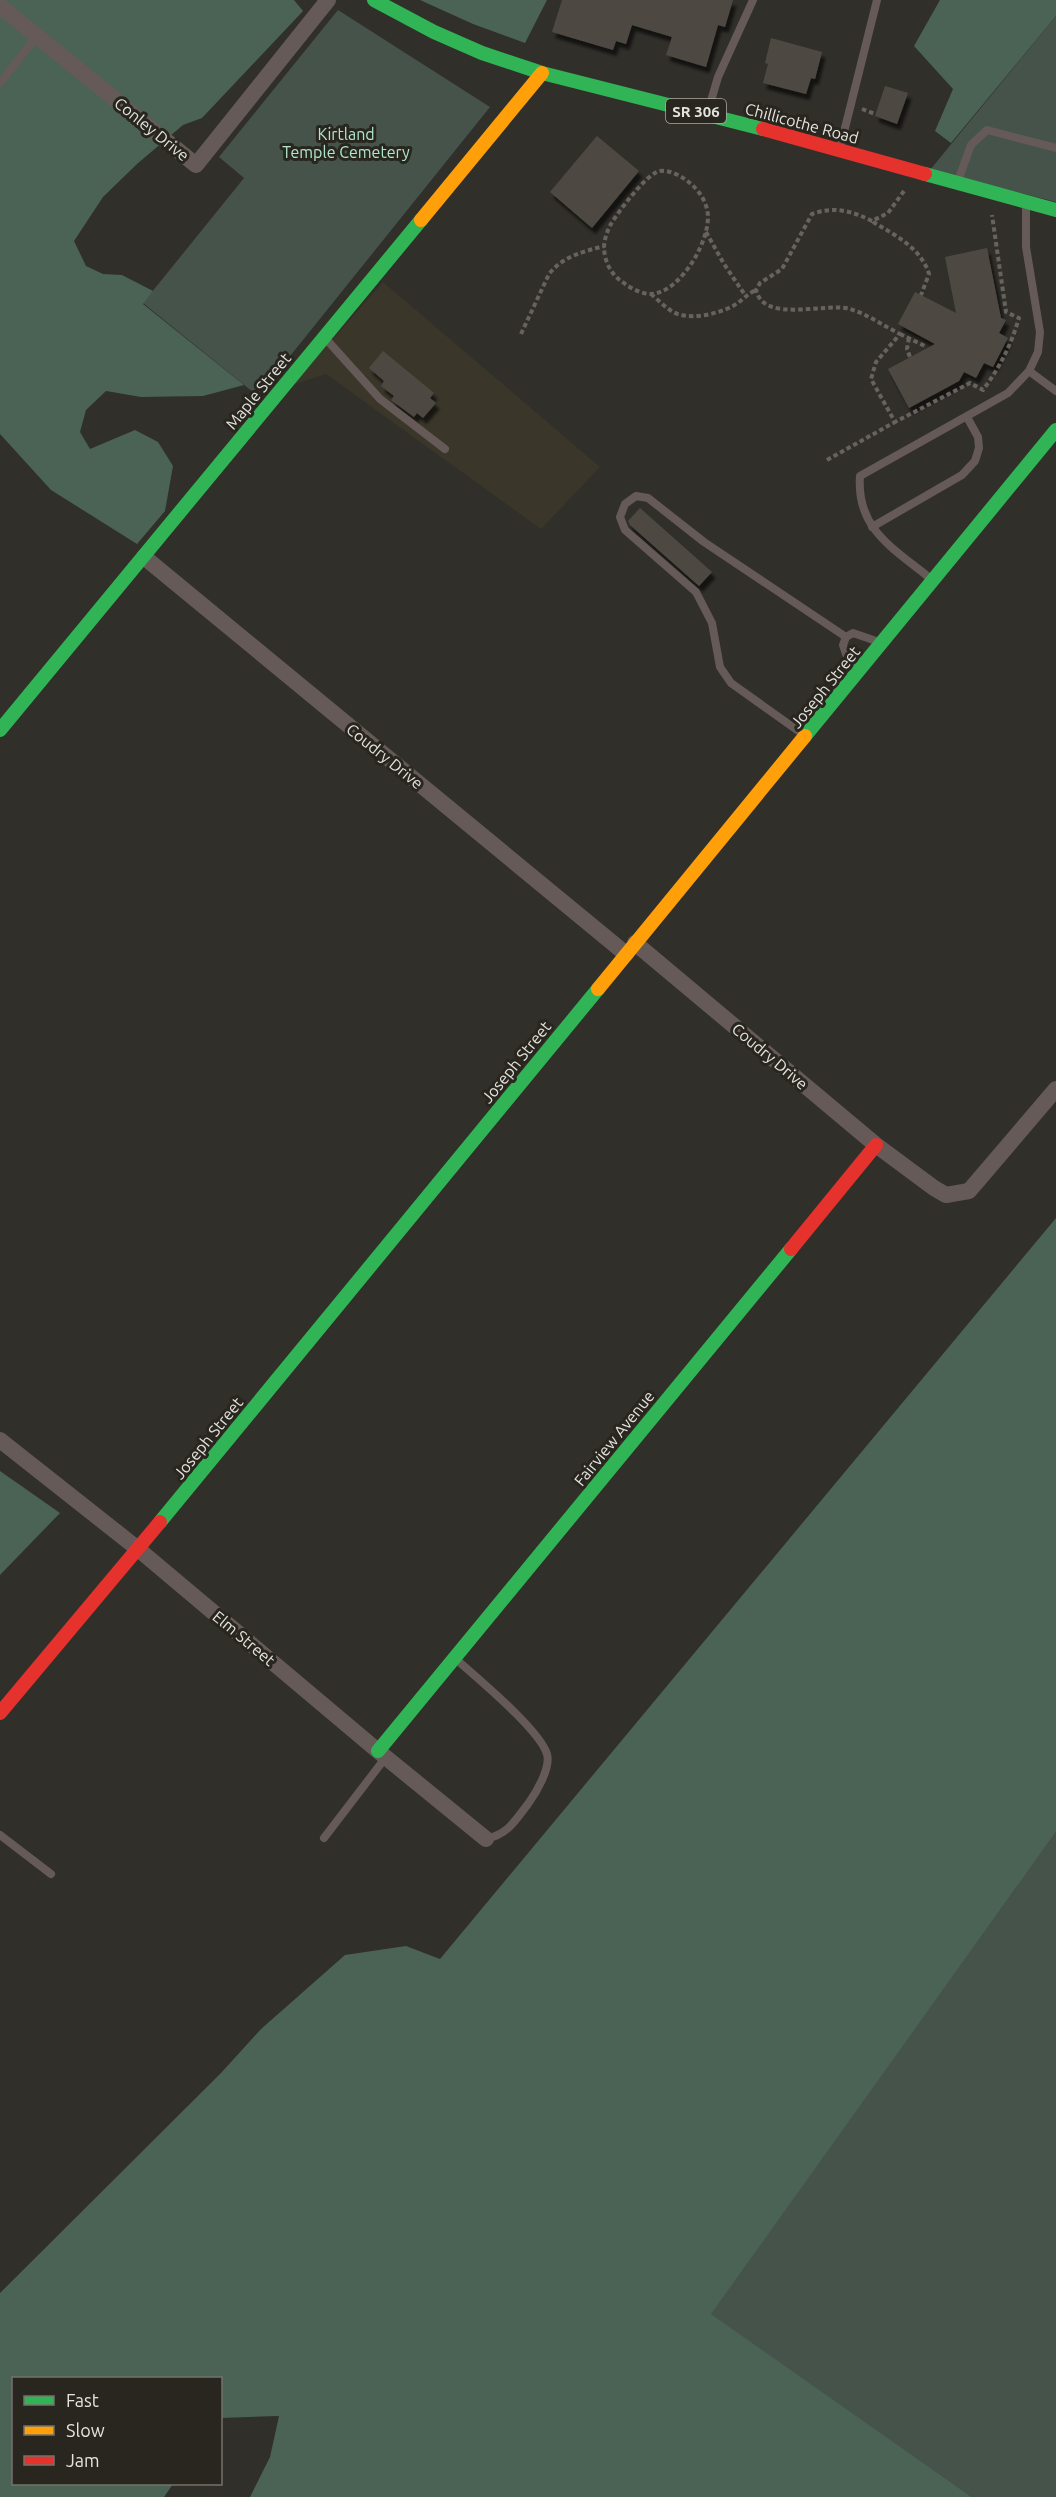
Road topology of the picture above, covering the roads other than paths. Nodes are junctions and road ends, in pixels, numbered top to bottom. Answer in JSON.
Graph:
{"nodes":[{"id":1,"x":328,"y":0,"type":"edge"},
{"id":2,"x":374,"y":0,"type":"edge"},
{"id":3,"x":753,"y":0,"type":"edge"},
{"id":4,"x":877,"y":0,"type":"edge"},
{"id":5,"x":0,"y":6,"type":"edge"},
{"id":6,"x":37,"y":36,"type":"junction"},
{"id":7,"x":542,"y":74,"type":"junction"},
{"id":8,"x":0,"y":83,"type":"edge"},
{"id":9,"x":707,"y":114,"type":"junction"},
{"id":10,"x":1056,"y":148,"type":"edge"},
{"id":11,"x":840,"y":150,"type":"junction"},
{"id":12,"x":958,"y":183,"type":"junction"},
{"id":13,"x":1026,"y":201,"type":"junction"},
{"id":14,"x":1056,"y":210,"type":"edge"},
{"id":15,"x":324,"y":337,"type":"junction"},
{"id":16,"x":1029,"y":371,"type":"junction"},
{"id":17,"x":1056,"y":391,"type":"edge"},
{"id":18,"x":967,"y":417,"type":"junction"},
{"id":19,"x":1056,"y":430,"type":"edge"},
{"id":20,"x":445,"y":449,"type":"dead end"},
{"id":21,"x":872,"y":527,"type":"junction"},
{"id":22,"x":144,"y":557,"type":"junction"},
{"id":23,"x":933,"y":580,"type":"junction"},
{"id":24,"x":846,"y":637,"type":"junction"},
{"id":25,"x":882,"y":643,"type":"junction"},
{"id":26,"x":862,"y":667,"type":"junction"},
{"id":27,"x":0,"y":730,"type":"edge"},
{"id":28,"x":806,"y":736,"type":"junction"},
{"id":29,"x":631,"y":948,"type":"junction"},
{"id":30,"x":1056,"y":1089,"type":"edge"},
{"id":31,"x":876,"y":1145,"type":"junction"},
{"id":32,"x":0,"y":1440,"type":"edge"},
{"id":33,"x":138,"y":1549,"type":"junction"},
{"id":34,"x":455,"y":1657,"type":"junction"},
{"id":35,"x":0,"y":1713,"type":"edge"},
{"id":36,"x":382,"y":1754,"type":"junction"},
{"id":37,"x":0,"y":1835,"type":"edge"},
{"id":38,"x":324,"y":1838,"type":"dead end"},
{"id":39,"x":486,"y":1839,"type":"joint"},
{"id":40,"x":51,"y":1874,"type":"dead end"}],
"edges":[{"from":1,"to":6,"type":"street","name":"Conley Drive"},
{"from":2,"to":7,"type":"street","name":"Chillicothe Road","number":"SR 306"},
{"from":3,"to":9,"type":"lane"},
{"from":4,"to":11,"type":"lane"},
{"from":5,"to":6,"type":"street","name":"Conley Drive"},
{"from":6,"to":8,"type":"lane"},
{"from":7,"to":9,"type":"street","name":"Chillicothe Road","number":"SR 306"},
{"from":7,"to":15,"type":"street","name":"Maple Street"},
{"from":9,"to":11,"type":"street","name":"Chillicothe Road","number":"SR 306"},
{"from":10,"to":12,"type":"lane"},
{"from":11,"to":12,"type":"street","name":"Chillicothe Road","number":"SR 306"},
{"from":12,"to":13,"type":"street","name":"Chillicothe Road","number":"SR 306"},
{"from":13,"to":14,"type":"street","name":"Chillicothe Road","number":"SR 306"},
{"from":13,"to":16,"type":"lane"},
{"from":15,"to":20,"type":"lane"},
{"from":15,"to":22,"type":"street","name":"Maple Street"},
{"from":16,"to":17,"type":"lane"},
{"from":16,"to":18,"type":"lane"},
{"from":18,"to":21,"type":"lane"},
{"from":18,"to":21,"type":"lane"},
{"from":19,"to":23,"type":"street","name":"Joseph Street"},
{"from":21,"to":23,"type":"lane"},
{"from":22,"to":27,"type":"street","name":"Maple Street"},
{"from":22,"to":29,"type":"street","name":"Coudry Drive"},
{"from":23,"to":25,"type":"street","name":"Joseph Street"},
{"from":24,"to":25,"type":"lane"},
{"from":24,"to":26,"type":"lane"},
{"from":24,"to":28,"type":"lane"},
{"from":25,"to":26,"type":"street","name":"Joseph Street"},
{"from":26,"to":28,"type":"street","name":"Joseph Street"},
{"from":28,"to":29,"type":"street","name":"Joseph Street"},
{"from":29,"to":31,"type":"street","name":"Coudry Drive"},
{"from":29,"to":33,"type":"street","name":"Joseph Street"},
{"from":30,"to":31,"type":"street","name":"Coudry Drive"},
{"from":31,"to":34,"type":"street","name":"Fairview Avenue"},
{"from":32,"to":33,"type":"street","name":"Elm Street"},
{"from":33,"to":35,"type":"street","name":"Joseph Street"},
{"from":33,"to":36,"type":"street","name":"Elm Street"},
{"from":34,"to":36,"type":"street","name":"Fairview Avenue"},
{"from":34,"to":39,"type":"lane"},
{"from":36,"to":38,"type":"lane"},
{"from":36,"to":39,"type":"street","name":"Elm Street"},
{"from":37,"to":40,"type":"lane"}]}
